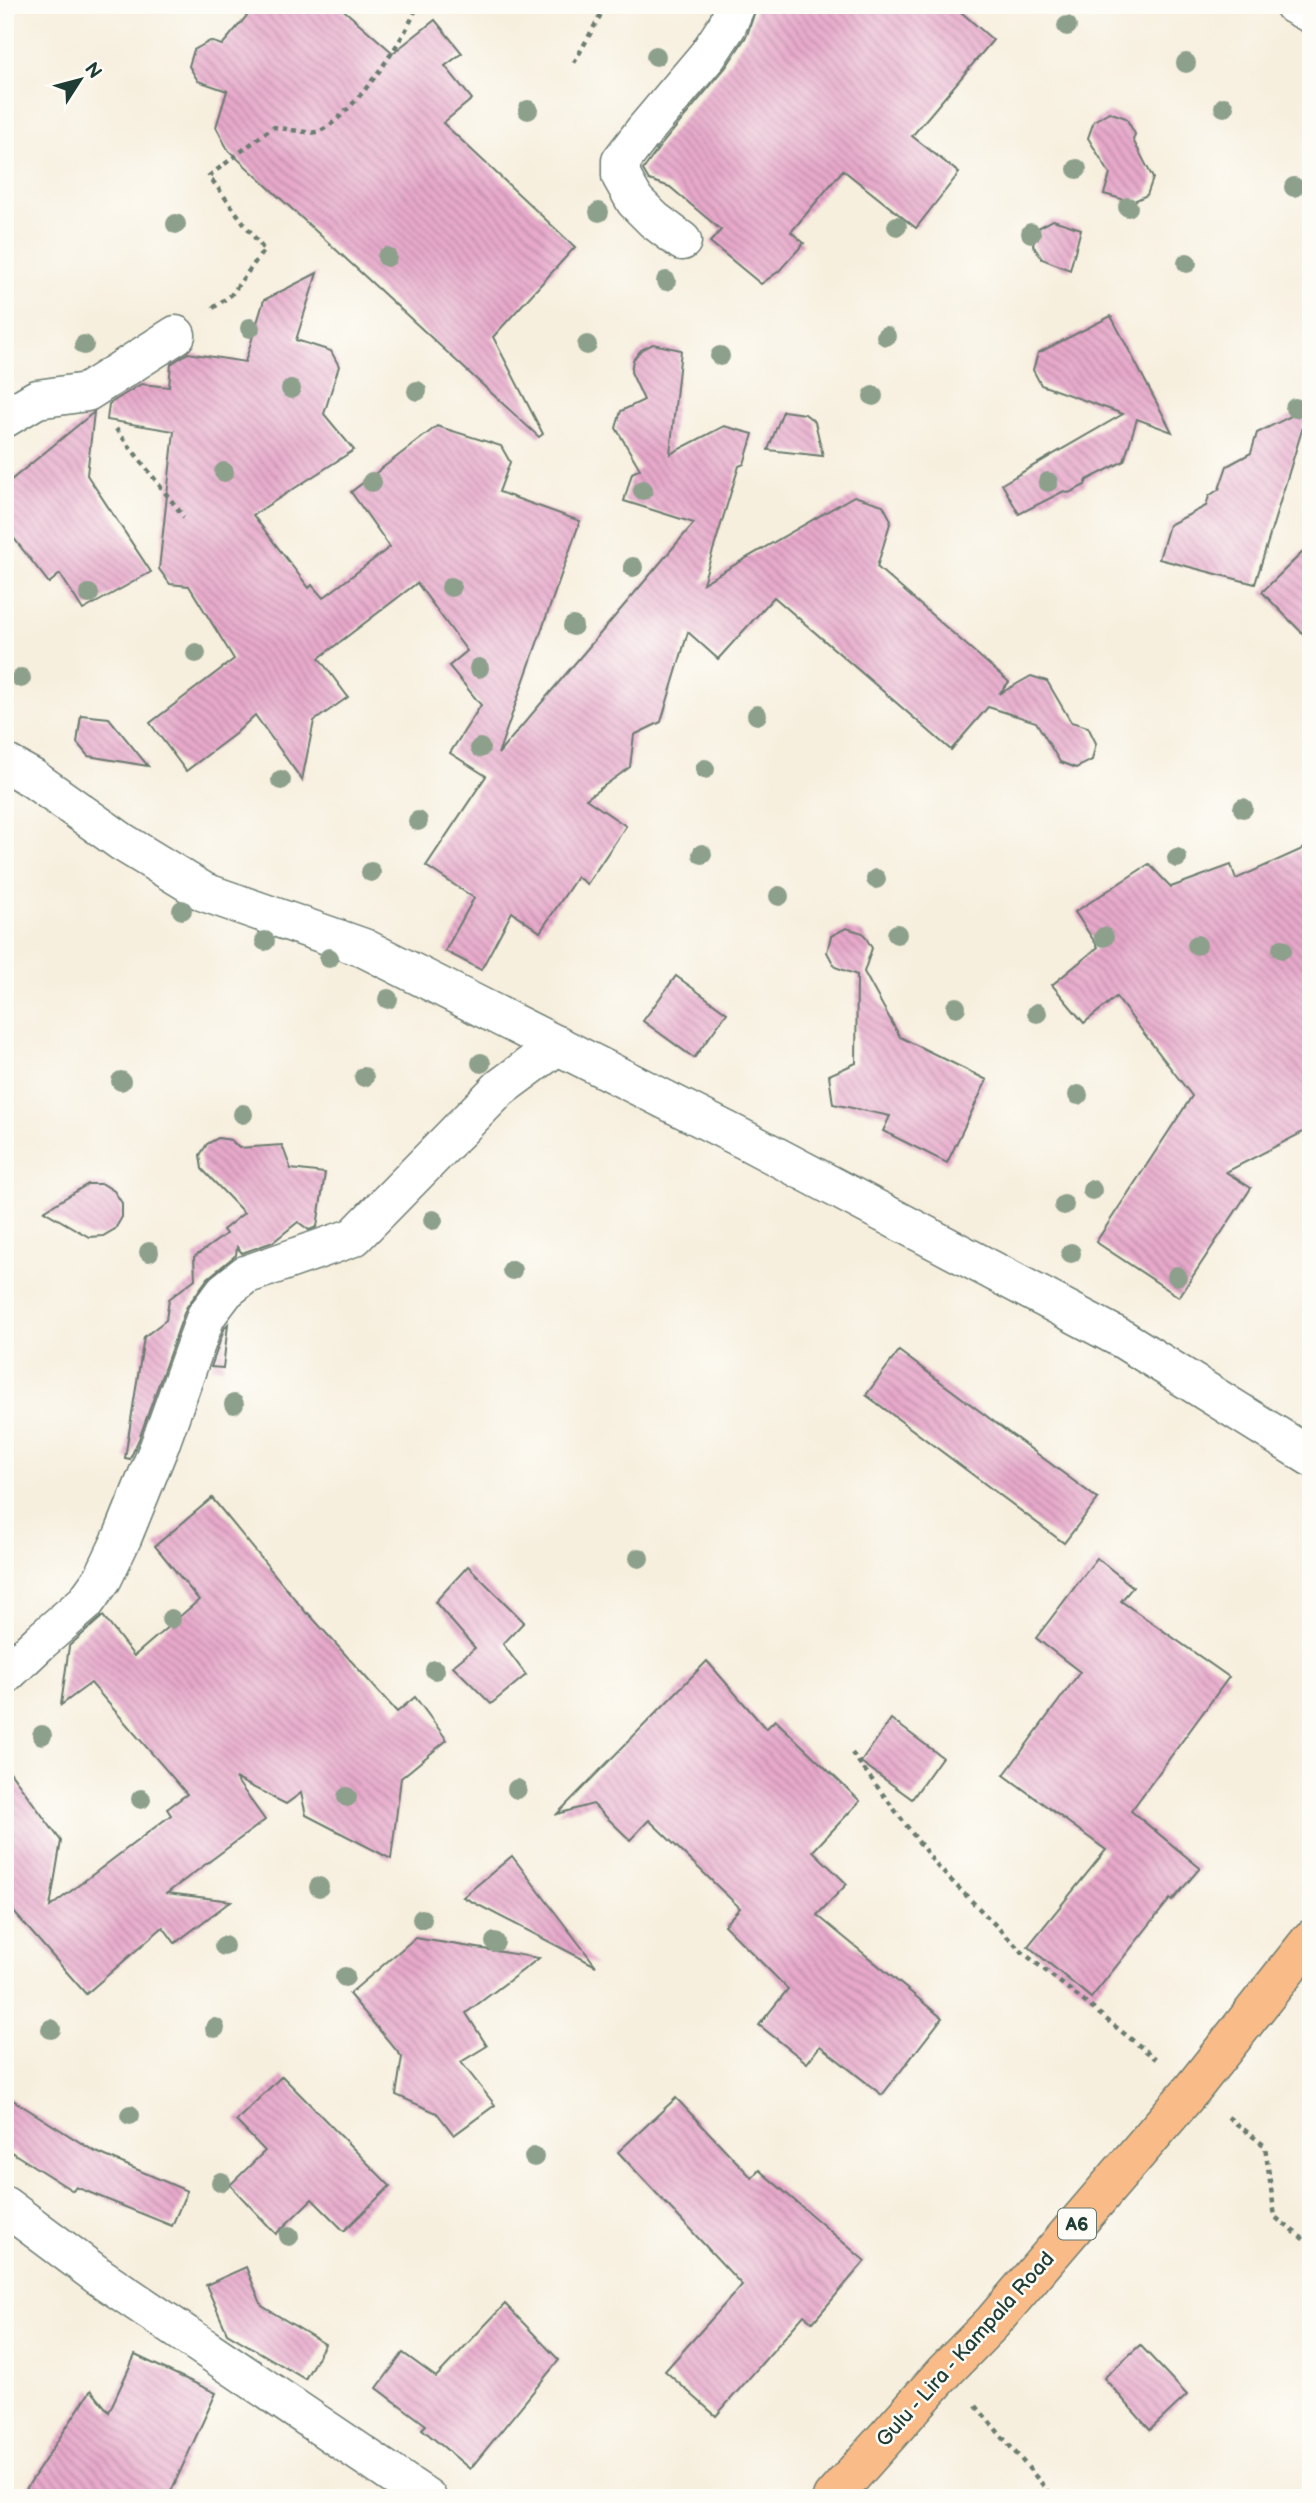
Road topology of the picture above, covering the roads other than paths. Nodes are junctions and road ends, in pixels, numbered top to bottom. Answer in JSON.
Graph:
{"nodes":[{"id":1,"x":736,"y":5,"type":"edge"},
{"id":2,"x":1294,"y":5,"type":"edge"},
{"id":3,"x":1311,"y":15,"type":"edge"},
{"id":4,"x":682,"y":241,"type":"dead end"},
{"id":5,"x":176,"y":335,"type":"road end"},
{"id":6,"x":5,"y":418,"type":"edge"},
{"id":7,"x":5,"y":763,"type":"edge"},
{"id":8,"x":558,"y":1045,"type":"junction"},
{"id":9,"x":1311,"y":1457,"type":"edge"},
{"id":10,"x":5,"y":1675,"type":"edge"},
{"id":11,"x":1311,"y":1939,"type":"edge"},
{"id":12,"x":5,"y":2206,"type":"edge"},
{"id":13,"x":427,"y":2498,"type":"edge"},
{"id":14,"x":832,"y":2498,"type":"edge"}],
"edges":[{"from":1,"to":4,"type":"street"},
{"from":2,"to":3,"type":"street"},
{"from":5,"to":6,"type":"street"},
{"from":7,"to":8,"type":"street"},
{"from":8,"to":9,"type":"street"},
{"from":8,"to":10,"type":"street"},
{"from":11,"to":14,"type":"main road","name":"Gulu - Lira - Kampala Road","number":"A6"},
{"from":12,"to":13,"type":"street"}]}
